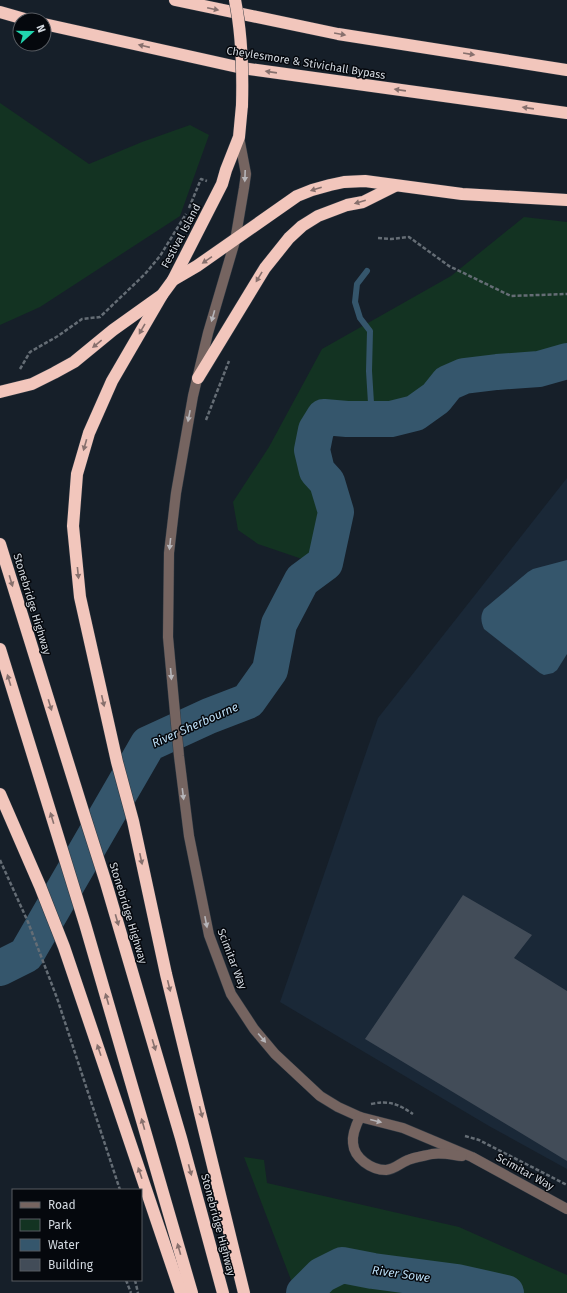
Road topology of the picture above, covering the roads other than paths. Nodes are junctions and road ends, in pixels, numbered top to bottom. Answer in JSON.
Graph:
{"nodes":[{"id":1,"x":175,"y":0,"type":"edge"},
{"id":2,"x":235,"y":0,"type":"edge"},
{"id":3,"x":0,"y":12,"type":"edge"},
{"id":4,"x":12,"y":15,"type":"edge"},
{"id":5,"x":52,"y":26,"type":"edge"},
{"id":6,"x":567,"y":70,"type":"edge"},
{"id":7,"x":567,"y":113,"type":"edge"},
{"id":8,"x":239,"y":137,"type":"junction"},
{"id":9,"x":396,"y":186,"type":"junction"},
{"id":10,"x":567,"y":200,"type":"edge"},
{"id":11,"x":234,"y":241,"type":"junction"},
{"id":12,"x":173,"y":280,"type":"junction"},
{"id":13,"x":162,"y":295,"type":"junction"},
{"id":14,"x":198,"y":378,"type":"junction"},
{"id":15,"x":0,"y":392,"type":"edge"},
{"id":16,"x":0,"y":544,"type":"edge"},
{"id":17,"x":0,"y":649,"type":"edge"},
{"id":18,"x":0,"y":794,"type":"edge"},
{"id":19,"x":360,"y":1117,"type":"junction"},
{"id":20,"x":472,"y":1157,"type":"junction"},
{"id":21,"x":567,"y":1209,"type":"edge"},
{"id":22,"x":221,"y":1288,"type":"edge"},
{"id":23,"x":186,"y":1290,"type":"edge"},
{"id":24,"x":244,"y":1293,"type":"edge"}],
"edges":[{"from":1,"to":6,"type":"highway","one_way":true},
{"from":2,"to":8,"type":"highway","name":"Festival Island","bridge":true},
{"from":3,"to":4,"type":"highway"},
{"from":7,"to":5,"type":"highway","name":"Cheylesmore & Stivichall Bypass","one_way":true},
{"from":8,"to":11,"type":"street","name":"Scimitar Way","one_way":true},
{"from":8,"to":12,"type":"highway","name":"Festival Island"},
{"from":9,"to":10,"type":"highway"},
{"from":9,"to":11,"type":"highway","one_way":true},
{"from":9,"to":14,"type":"highway","one_way":true},
{"from":11,"to":12,"type":"highway","one_way":true},
{"from":11,"to":14,"type":"street","name":"Scimitar Way","one_way":true},
{"from":12,"to":13,"type":"highway","name":"Festival Island"},
{"from":13,"to":15,"type":"highway","name":"Festival Island","one_way":true},
{"from":13,"to":24,"type":"highway","one_way":true},
{"from":14,"to":19,"type":"street","name":"Scimitar Way","one_way":true},
{"from":16,"to":22,"type":"highway","name":"Stonebridge Highway","one_way":true},
{"from":23,"to":17,"type":"highway","one_way":true},
{"from":23,"to":18,"type":"highway","one_way":true},
{"from":19,"to":20,"type":"street","name":"Scimitar Way","one_way":true},
{"from":19,"to":20,"type":"street","name":"Scimitar Way"},
{"from":20,"to":21,"type":"street","name":"Scimitar Way"}]}
